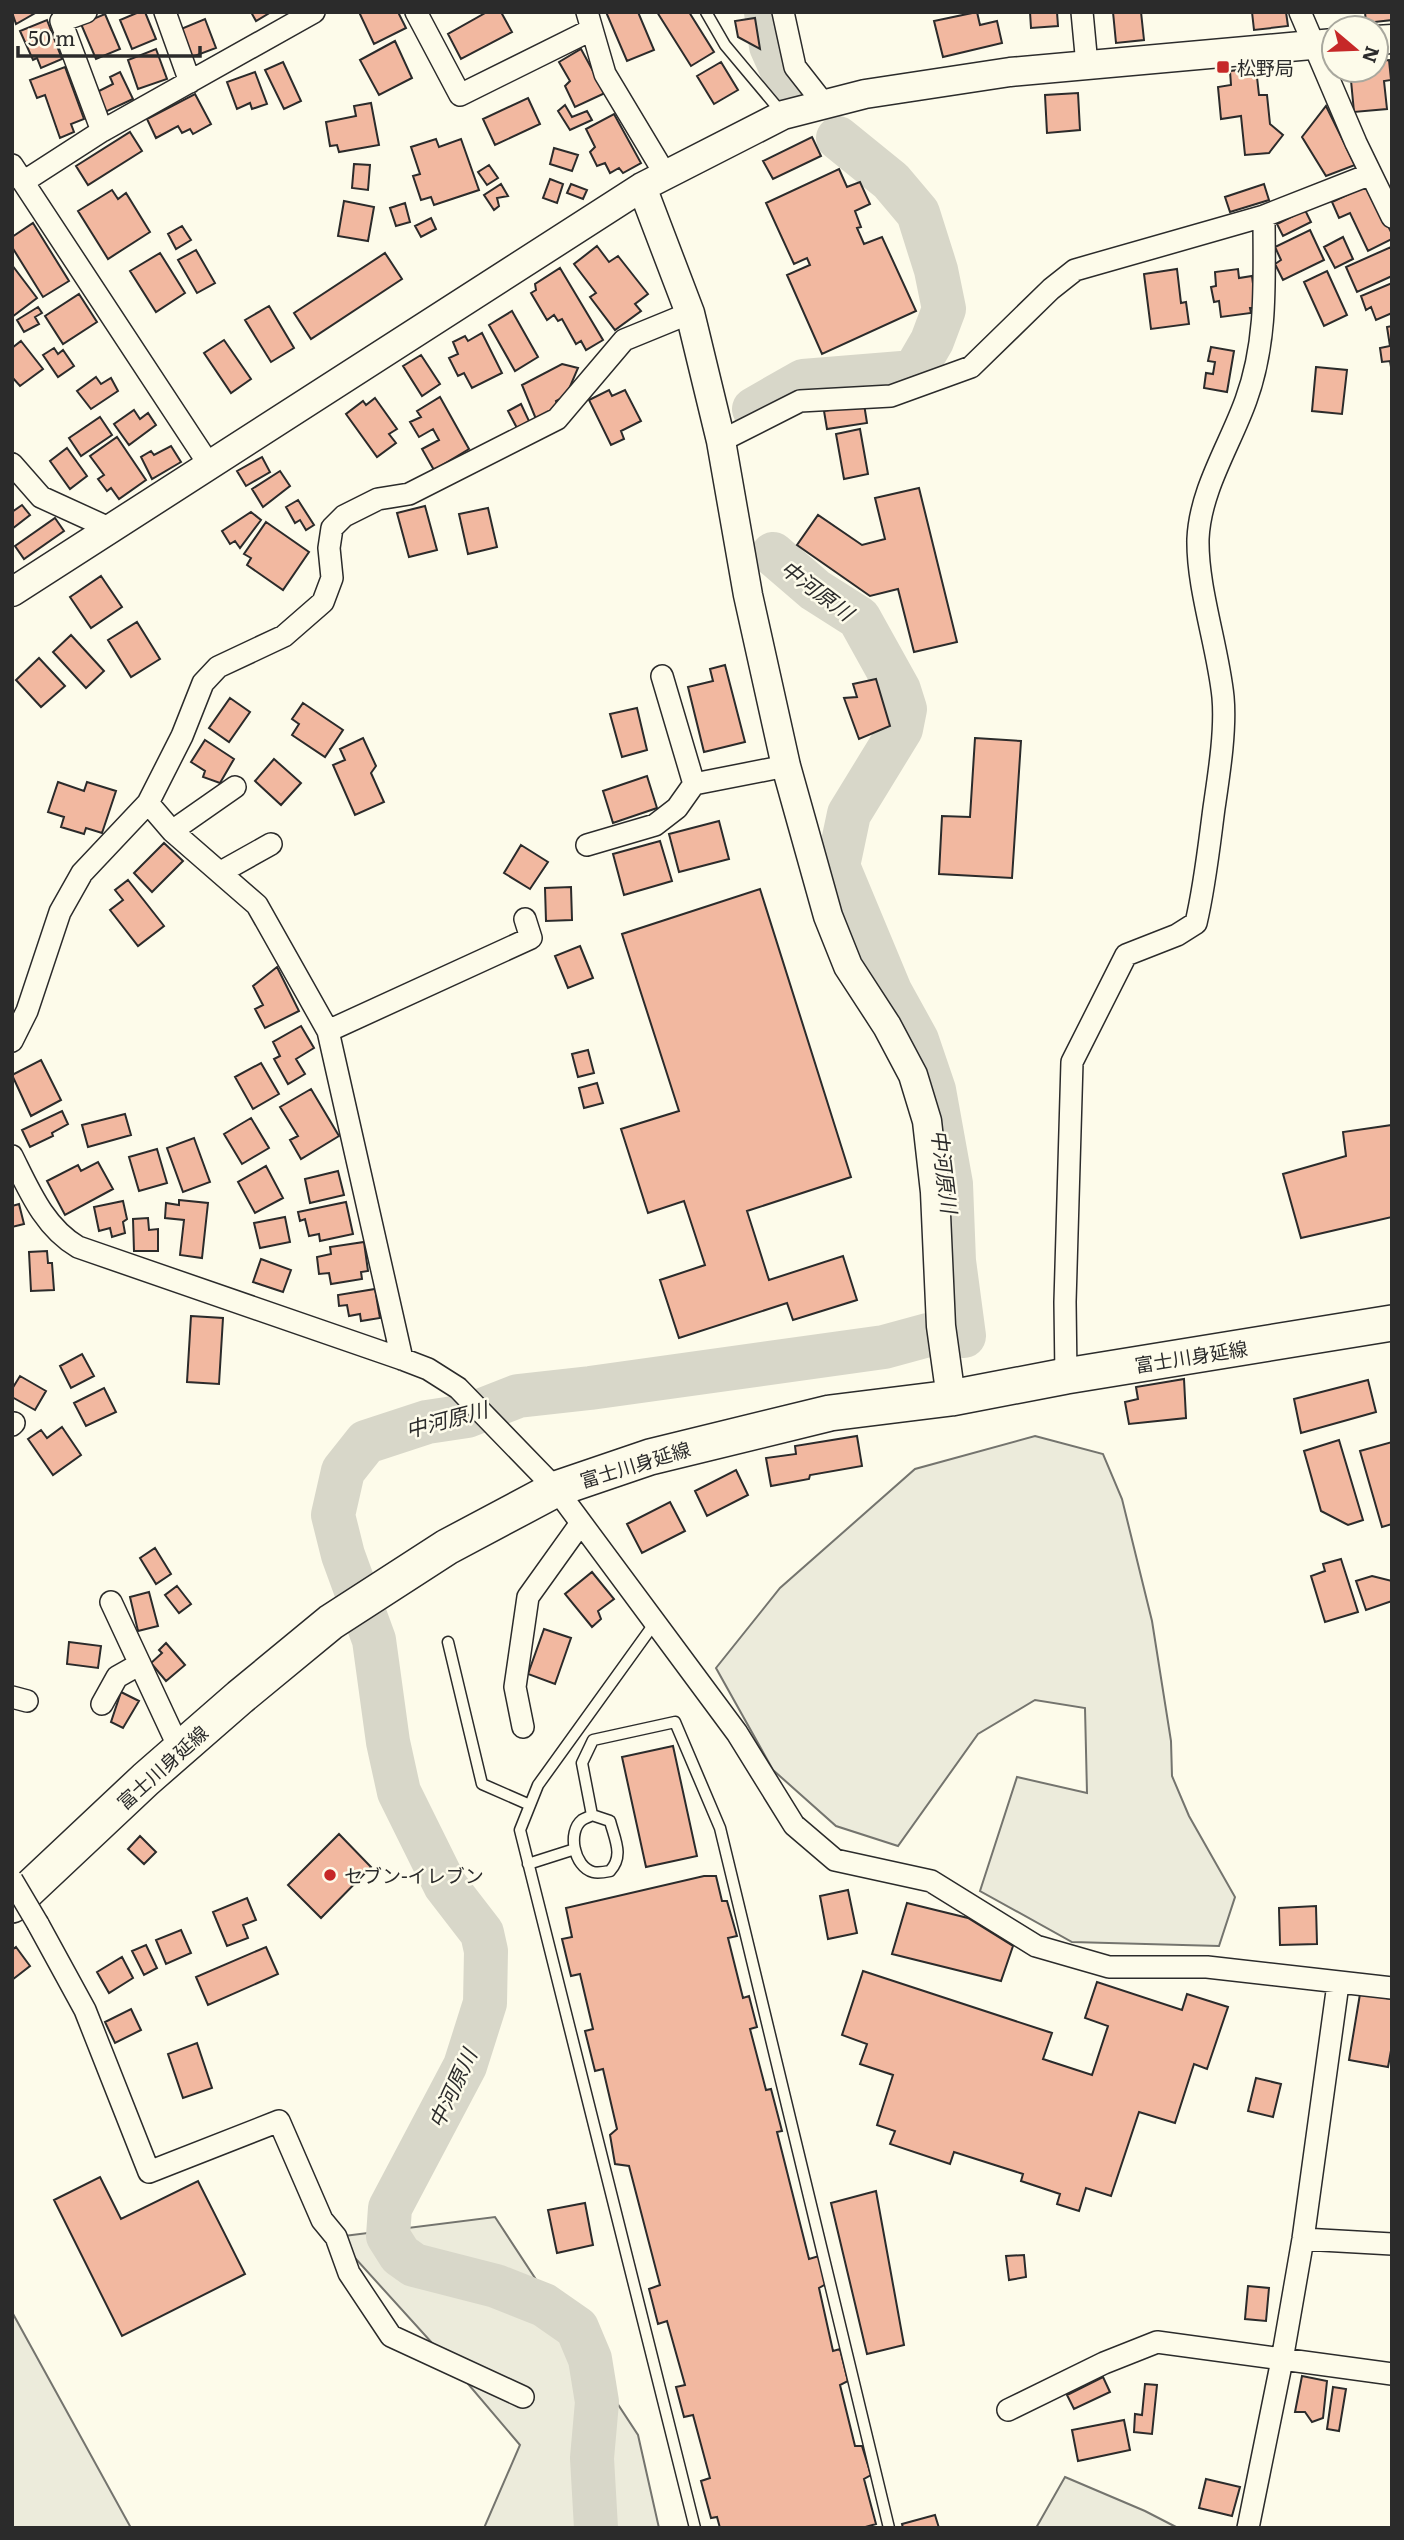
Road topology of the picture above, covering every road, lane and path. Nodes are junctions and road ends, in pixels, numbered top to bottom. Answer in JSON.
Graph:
{"nodes":[{"id":1,"x":86,"y":12,"type":"edge"},
{"id":2,"x":165,"y":12,"type":"edge"},
{"id":3,"x":314,"y":12,"type":"edge"},
{"id":4,"x":416,"y":12,"type":"edge"},
{"id":5,"x":706,"y":12,"type":"edge"},
{"id":6,"x":783,"y":12,"type":"edge"},
{"id":7,"x":1082,"y":12,"type":"edge"},
{"id":8,"x":1300,"y":12,"type":"edge"},
{"id":9,"x":589,"y":21,"type":"edge"},
{"id":10,"x":1320,"y":40,"type":"edge"},
{"id":11,"x":1320,"y":44,"type":"edge"},
{"id":12,"x":1087,"y":65,"type":"junction"},
{"id":13,"x":190,"y":82,"type":"junction"},
{"id":14,"x":1338,"y":84,"type":"edge"},
{"id":15,"x":824,"y":104,"type":"junction"},
{"id":16,"x":783,"y":115,"type":"junction"},
{"id":17,"x":102,"y":131,"type":"junction"},
{"id":18,"x":18,"y":174,"type":"edge"},
{"id":19,"x":1371,"y":174,"type":"junction"},
{"id":20,"x":654,"y":181,"type":"junction"},
{"id":21,"x":1264,"y":216,"type":"junction"},
{"id":22,"x":1392,"y":217,"type":"edge"},
{"id":23,"x":690,"y":313,"type":"junction"},
{"id":24,"x":721,"y":441,"type":"junction"},
{"id":25,"x":12,"y":464,"type":"edge"},
{"id":26,"x":210,"y":466,"type":"junction"},
{"id":27,"x":111,"y":529,"type":"junction"},
{"id":28,"x":12,"y":592,"type":"edge"},
{"id":29,"x":662,"y":676,"type":"dead end"},
{"id":30,"x":786,"y":766,"type":"junction"},
{"id":31,"x":694,"y":785,"type":"junction"},
{"id":32,"x":235,"y":787,"type":"dead end"},
{"id":33,"x":148,"y":803,"type":"junction"},
{"id":34,"x":172,"y":831,"type":"junction"},
{"id":35,"x":271,"y":844,"type":"dead end"},
{"id":36,"x":587,"y":845,"type":"dead end"},
{"id":37,"x":221,"y":872,"type":"junction"},
{"id":38,"x":524,"y":919,"type":"dead end"},
{"id":39,"x":328,"y":1031,"type":"junction"},
{"id":40,"x":12,"y":1041,"type":"edge"},
{"id":41,"x":12,"y":1156,"type":"edge"},
{"id":42,"x":1392,"y":1323,"type":"edge"},
{"id":43,"x":402,"y":1359,"type":"junction"},
{"id":44,"x":1065,"y":1365,"type":"junction"},
{"id":45,"x":948,"y":1385,"type":"junction"},
{"id":46,"x":556,"y":1489,"type":"junction"},
{"id":47,"x":581,"y":1523,"type":"junction"},
{"id":48,"x":111,"y":1602,"type":"dead end"},
{"id":49,"x":654,"y":1624,"type":"junction"},
{"id":50,"x":448,"y":1642,"type":"dead end"},
{"id":51,"x":140,"y":1664,"type":"junction"},
{"id":52,"x":102,"y":1704,"type":"dead end"},
{"id":53,"x":523,"y":1727,"type":"dead end"},
{"id":54,"x":180,"y":1750,"type":"junction"},
{"id":55,"x":530,"y":1805,"type":"junction"},
{"id":56,"x":592,"y":1815,"type":"junction"},
{"id":57,"x":575,"y":1849,"type":"junction"},
{"id":58,"x":528,"y":1864,"type":"junction"},
{"id":59,"x":12,"y":1880,"type":"edge"},
{"id":60,"x":25,"y":1915,"type":"edge"},
{"id":61,"x":1338,"y":1984,"type":"junction"},
{"id":62,"x":1392,"y":1988,"type":"edge"},
{"id":63,"x":1303,"y":2239,"type":"junction"},
{"id":64,"x":1392,"y":2244,"type":"edge"},
{"id":65,"x":1282,"y":2360,"type":"junction"},
{"id":66,"x":1392,"y":2374,"type":"edge"},
{"id":67,"x":523,"y":2397,"type":"dead end"},
{"id":68,"x":1008,"y":2410,"type":"dead end"},
{"id":69,"x":695,"y":2528,"type":"edge"},
{"id":70,"x":890,"y":2528,"type":"edge"},
{"id":71,"x":1248,"y":2528,"type":"edge"}],
"edges":[{"from":1,"to":17,"type":"street"},
{"from":2,"to":13,"type":"street"},
{"from":3,"to":13,"type":"street"},
{"from":4,"to":9,"type":"street"},
{"from":5,"to":16,"type":"lane"},
{"from":6,"to":15,"type":"street"},
{"from":7,"to":12,"type":"street"},
{"from":8,"to":10,"type":"street"},
{"from":9,"to":20,"type":"street"},
{"from":11,"to":12,"type":"street"},
{"from":12,"to":15,"type":"street"},
{"from":13,"to":17,"type":"street"},
{"from":14,"to":19,"type":"street"},
{"from":15,"to":16,"type":"street"},
{"from":16,"to":20,"type":"street"},
{"from":17,"to":18,"type":"street"},
{"from":18,"to":26,"type":"street"},
{"from":19,"to":21,"type":"street"},
{"from":19,"to":22,"type":"street"},
{"from":20,"to":23,"type":"street"},
{"from":20,"to":26,"type":"street"},
{"from":21,"to":24,"type":"street"},
{"from":21,"to":44,"type":"street"},
{"from":23,"to":24,"type":"street"},
{"from":23,"to":33,"type":"street"},
{"from":24,"to":30,"type":"street"},
{"from":25,"to":27,"type":"street"},
{"from":26,"to":27,"type":"street"},
{"from":27,"to":28,"type":"street"},
{"from":29,"to":31,"type":"street"},
{"from":30,"to":31,"type":"street"},
{"from":30,"to":45,"type":"street"},
{"from":31,"to":36,"type":"street"},
{"from":32,"to":34,"type":"street"},
{"from":33,"to":34,"type":"street"},
{"from":33,"to":40,"type":"street"},
{"from":34,"to":37,"type":"street"},
{"from":35,"to":37,"type":"street"},
{"from":37,"to":39,"type":"street"},
{"from":38,"to":39,"type":"street"},
{"from":39,"to":43,"type":"street"},
{"from":41,"to":43,"type":"street"},
{"from":42,"to":44,"type":"main road","name":"富士川身延線"},
{"from":43,"to":46,"type":"street"},
{"from":44,"to":45,"type":"main road","name":"富士川身延線"},
{"from":45,"to":46,"type":"main road","name":"富士川身延線"},
{"from":46,"to":47,"type":"street"},
{"from":46,"to":54,"type":"main road","name":"富士川身延線"},
{"from":47,"to":49,"type":"street"},
{"from":47,"to":53,"type":"street"},
{"from":48,"to":51,"type":"street"},
{"from":49,"to":55,"type":"lane"},
{"from":49,"to":61,"type":"street"},
{"from":50,"to":55,"type":"lane"},
{"from":51,"to":52,"type":"street"},
{"from":51,"to":54,"type":"street"},
{"from":54,"to":60,"type":"main road","name":"富士川身延線"},
{"from":55,"to":58,"type":"lane"},
{"from":56,"to":57,"type":"lane"},
{"from":56,"to":57,"type":"lane"},
{"from":56,"to":70,"type":"lane"},
{"from":57,"to":58,"type":"lane"},
{"from":58,"to":69,"type":"lane"},
{"from":59,"to":60,"type":"street","bridge":true},
{"from":60,"to":67,"type":"street"},
{"from":61,"to":62,"type":"street"},
{"from":61,"to":63,"type":"street"},
{"from":63,"to":64,"type":"street"},
{"from":63,"to":65,"type":"street"},
{"from":65,"to":66,"type":"street"},
{"from":65,"to":68,"type":"street"},
{"from":65,"to":71,"type":"street"}]}
